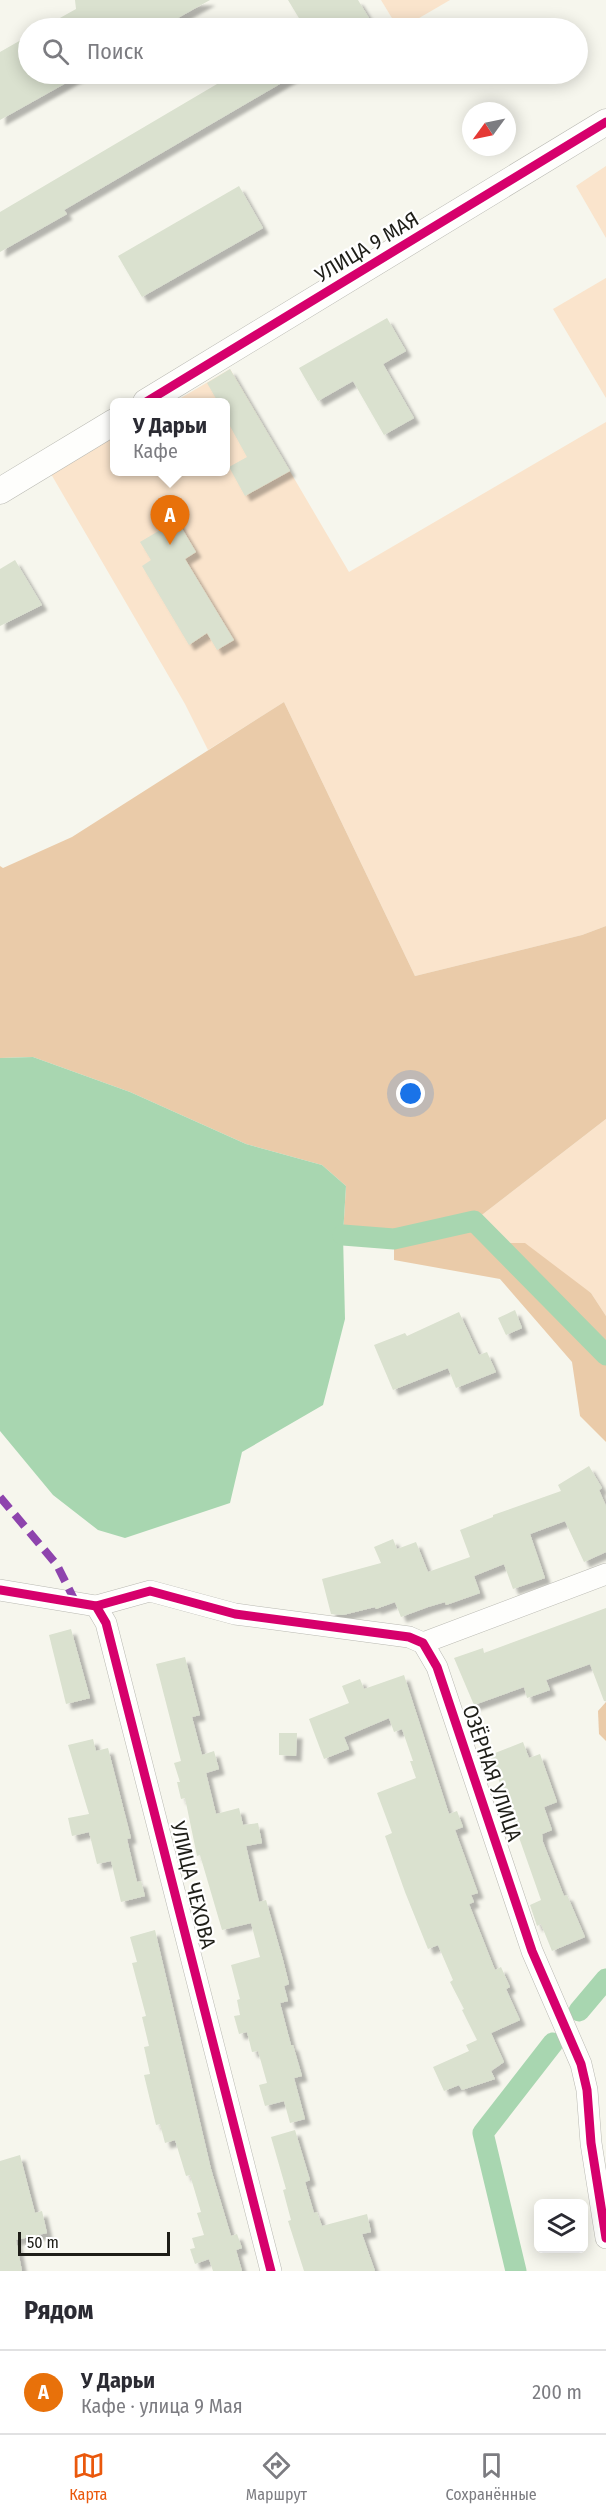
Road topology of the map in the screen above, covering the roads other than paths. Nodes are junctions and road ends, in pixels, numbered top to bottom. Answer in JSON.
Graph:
{"nodes":[{"id":1,"x":606,"y":122,"type":"edge"},
{"id":2,"x":153,"y":398,"type":"edge"},
{"id":3,"x":110,"y":424,"type":"edge"},
{"id":4,"x":0,"y":491,"type":"edge"},
{"id":5,"x":606,"y":1574,"type":"edge"},
{"id":6,"x":0,"y":1590,"type":"edge"},
{"id":7,"x":96,"y":1606,"type":"junction"},
{"id":8,"x":423,"y":1643,"type":"junction"},
{"id":9,"x":606,"y":2238,"type":"edge"},
{"id":10,"x":271,"y":2271,"type":"edge"}],
"edges":[{"from":1,"to":2,"type":"street","name":"УЛИЦА 9 МАЯ"},
{"from":3,"to":4,"type":"street"},
{"from":5,"to":8,"type":"street"},
{"from":6,"to":7,"type":"street"},
{"from":7,"to":8,"type":"street"},
{"from":7,"to":10,"type":"street","name":"УЛИЦА ЧЕХОВА"},
{"from":8,"to":9,"type":"street","name":"ОЗЁРНАЯ УЛИЦА"}]}
